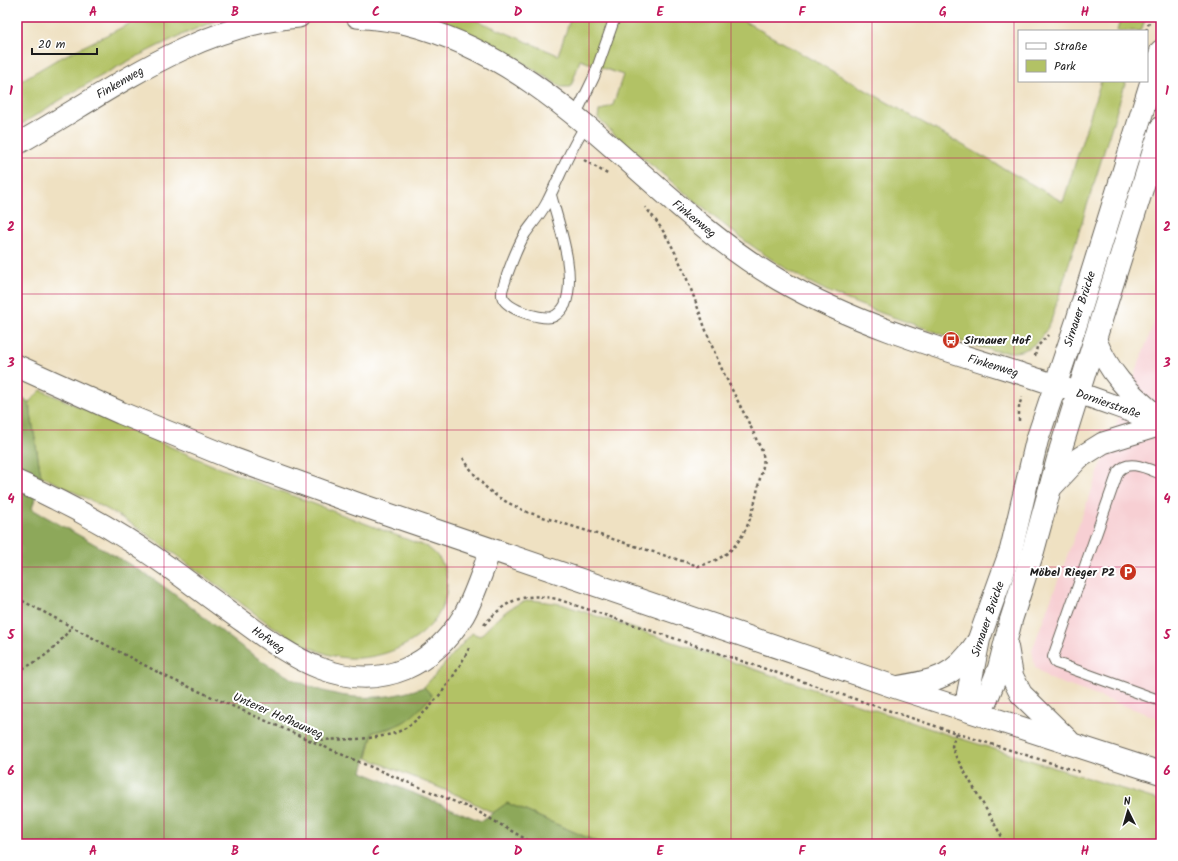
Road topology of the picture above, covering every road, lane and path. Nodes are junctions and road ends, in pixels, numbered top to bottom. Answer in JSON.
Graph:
{"nodes":[{"id":1,"x":298,"y":17,"type":"edge"},
{"id":2,"x":357,"y":17,"type":"edge"},
{"id":3,"x":615,"y":17,"type":"edge"},
{"id":4,"x":1151,"y":17,"type":"edge"},
{"id":5,"x":1146,"y":30,"type":"edge"},
{"id":6,"x":1161,"y":52,"type":"edge"},
{"id":7,"x":581,"y":121,"type":"junction"},
{"id":8,"x":1161,"y":128,"type":"edge"},
{"id":9,"x":17,"y":144,"type":"edge"},
{"id":10,"x":570,"y":151,"type":"junction"},
{"id":11,"x":616,"y":180,"type":"dead end"},
{"id":12,"x":551,"y":194,"type":"junction"},
{"id":13,"x":641,"y":202,"type":"dead end"},
{"id":14,"x":1095,"y":338,"type":"junction"},
{"id":15,"x":17,"y":366,"type":"edge"},
{"id":16,"x":1055,"y":385,"type":"junction"},
{"id":17,"x":1078,"y":393,"type":"junction"},
{"id":18,"x":1161,"y":421,"type":"edge"},
{"id":19,"x":1161,"y":425,"type":"edge"},
{"id":20,"x":463,"y":458,"type":"dead end"},
{"id":21,"x":1161,"y":474,"type":"edge"},
{"id":22,"x":17,"y":480,"type":"edge"},
{"id":23,"x":1049,"y":490,"type":"junction"},
{"id":24,"x":490,"y":551,"type":"junction"},
{"id":25,"x":17,"y":598,"type":"edge"},
{"id":26,"x":71,"y":627,"type":"junction"},
{"id":27,"x":480,"y":630,"type":"dead end"},
{"id":28,"x":979,"y":639,"type":"junction"},
{"id":29,"x":1006,"y":641,"type":"junction"},
{"id":30,"x":471,"y":644,"type":"dead end"},
{"id":31,"x":17,"y":671,"type":"edge"},
{"id":32,"x":895,"y":687,"type":"junction"},
{"id":33,"x":1161,"y":701,"type":"edge"},
{"id":34,"x":971,"y":712,"type":"junction"},
{"id":35,"x":956,"y":733,"type":"junction"},
{"id":36,"x":309,"y":740,"type":"junction"},
{"id":37,"x":1073,"y":745,"type":"junction"},
{"id":38,"x":1161,"y":773,"type":"edge"},
{"id":39,"x":1085,"y":774,"type":"dead end"},
{"id":40,"x":534,"y":844,"type":"edge"},
{"id":41,"x":1006,"y":844,"type":"edge"}],
"edges":[{"from":1,"to":9,"type":"street","name":"Finkenweg"},
{"from":2,"to":7,"type":"street","name":"Finkenweg"},
{"from":3,"to":7,"type":"lane"},
{"from":4,"to":5,"type":"path"},
{"from":6,"to":16,"type":"main road","name":"Sirnauer Brücke"},
{"from":7,"to":10,"type":"lane"},
{"from":7,"to":16,"type":"street","name":"Finkenweg"},
{"from":8,"to":14,"type":"main road","name":"Sirnauer Brücke"},
{"from":10,"to":11,"type":"path"},
{"from":10,"to":12,"type":"lane"},
{"from":12,"to":12,"type":"lane"},
{"from":13,"to":20,"type":"path"},
{"from":14,"to":17,"type":"main road","name":"Sirnauer Brücke"},
{"from":14,"to":18,"type":"street","name":"Dornierstraße"},
{"from":15,"to":24,"type":"main road"},
{"from":16,"to":17,"type":"street","name":"Dornierstraße"},
{"from":16,"to":28,"type":"main road","name":"Sirnauer Brücke"},
{"from":17,"to":18,"type":"street","name":"Dornierstraße"},
{"from":17,"to":23,"type":"main road","name":"Sirnauer Brücke"},
{"from":19,"to":23,"type":"street","name":"Dornierstraße"},
{"from":21,"to":33,"type":"lane"},
{"from":22,"to":24,"type":"street","name":"Hofweg"},
{"from":23,"to":29,"type":"main road","name":"Sirnauer Brücke"},
{"from":24,"to":32,"type":"main road"},
{"from":25,"to":26,"type":"path","name":"Unterer Hofhauweg"},
{"from":26,"to":31,"type":"path"},
{"from":26,"to":36,"type":"path","name":"Unterer Hofhauweg"},
{"from":27,"to":35,"type":"path"},
{"from":28,"to":32,"type":"main road"},
{"from":28,"to":34,"type":"main road","name":"Sirnauer Brücke"},
{"from":29,"to":34,"type":"main road","name":"Sirnauer Brücke"},
{"from":29,"to":37,"type":"main road"},
{"from":30,"to":36,"type":"path"},
{"from":32,"to":34,"type":"main road"},
{"from":34,"to":37,"type":"main road"},
{"from":35,"to":39,"type":"path"},
{"from":35,"to":41,"type":"path"},
{"from":36,"to":40,"type":"path","name":"Unterer Hofhauweg"},
{"from":37,"to":38,"type":"main road"}]}
